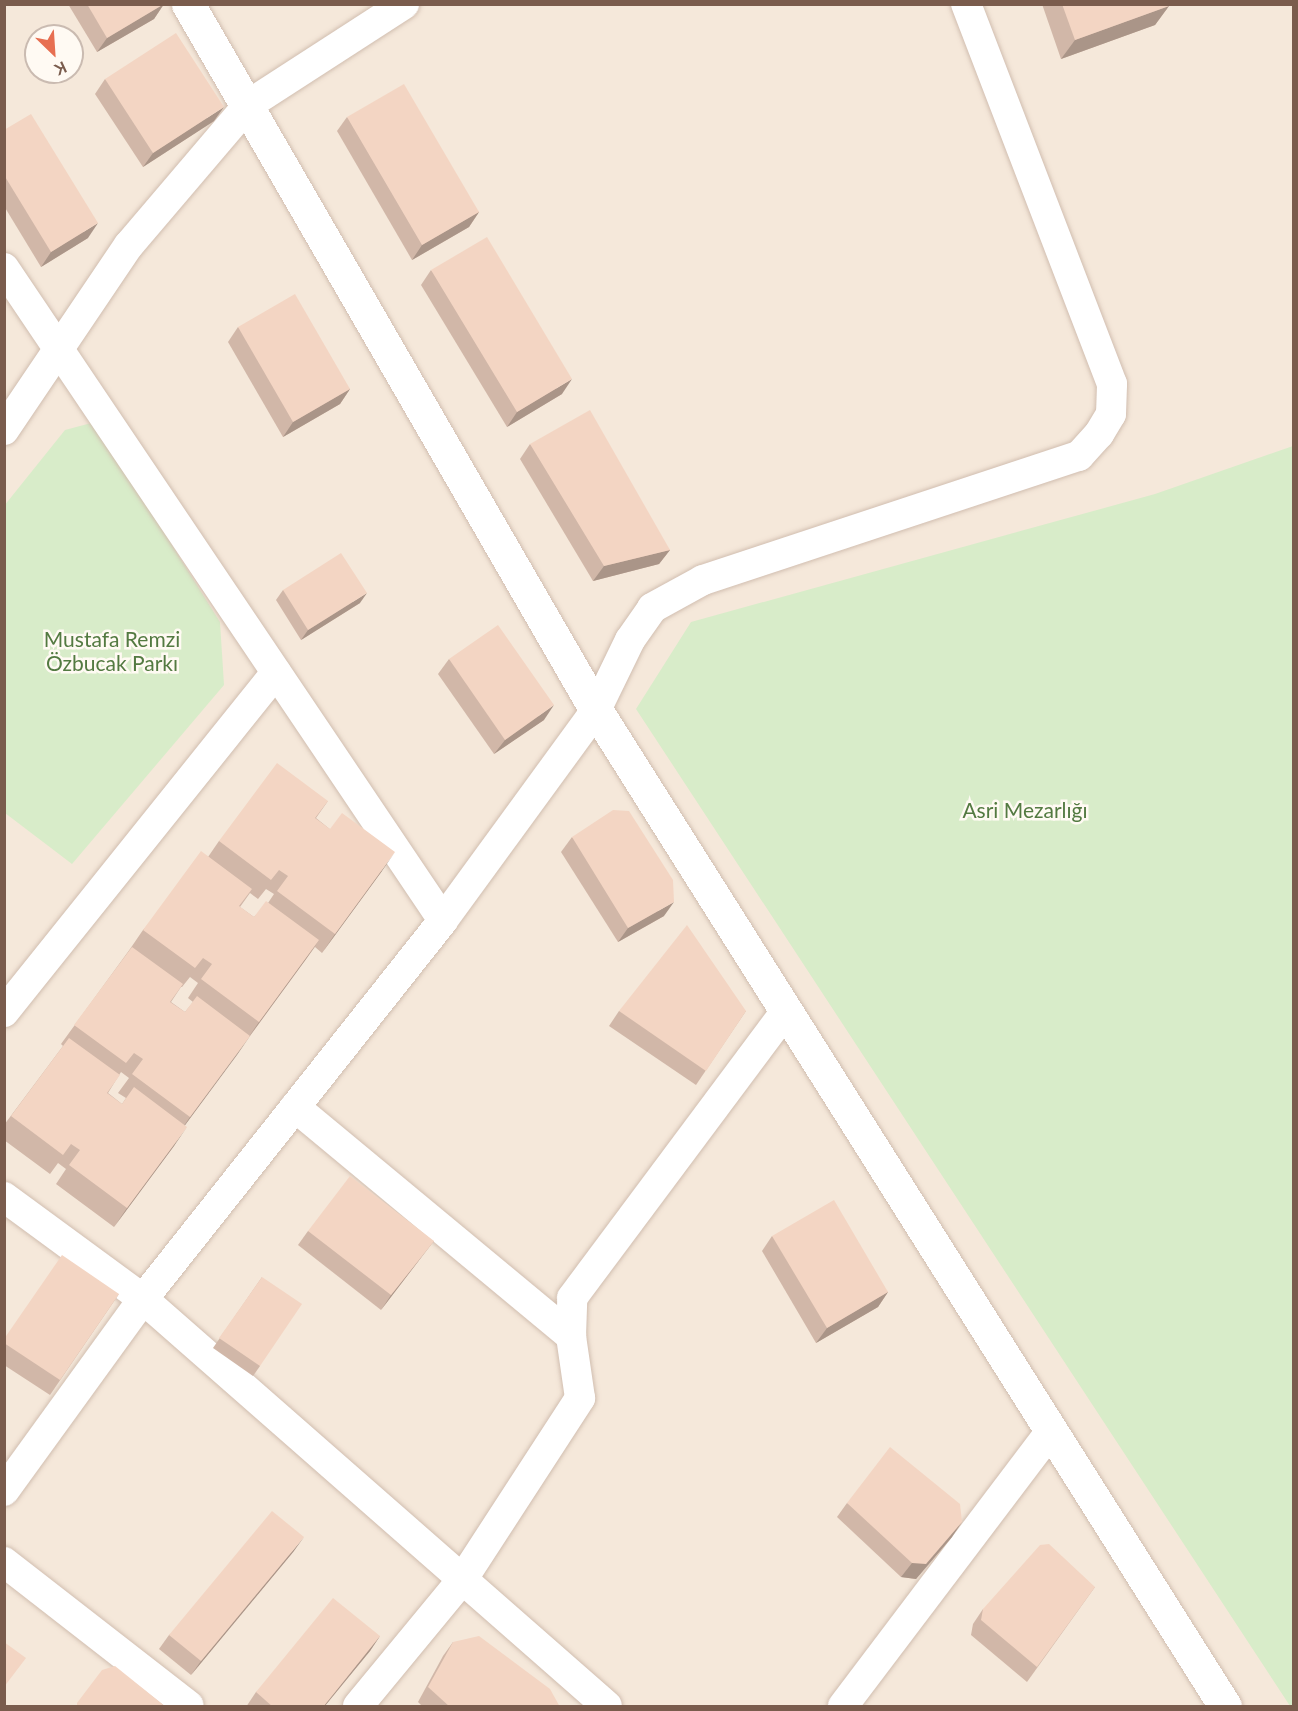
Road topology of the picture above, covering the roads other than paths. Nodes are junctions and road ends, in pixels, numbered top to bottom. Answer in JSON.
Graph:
{"nodes":[{"id":1,"x":188,"y":4,"type":"edge"},
{"id":2,"x":404,"y":4,"type":"edge"},
{"id":3,"x":966,"y":4,"type":"edge"},
{"id":4,"x":248,"y":105,"type":"junction"},
{"id":5,"x":4,"y":268,"type":"edge"},
{"id":6,"x":58,"y":349,"type":"junction"},
{"id":7,"x":4,"y":430,"type":"edge"},
{"id":8,"x":276,"y":672,"type":"junction"},
{"id":9,"x":596,"y":710,"type":"junction"},
{"id":10,"x":443,"y":920,"type":"junction"},
{"id":11,"x":786,"y":1011,"type":"junction"},
{"id":12,"x":4,"y":1012,"type":"edge"},
{"id":13,"x":295,"y":1107,"type":"junction"},
{"id":14,"x":4,"y":1197,"type":"edge"},
{"id":15,"x":143,"y":1299,"type":"junction"},
{"id":16,"x":571,"y":1336,"type":"junction"},
{"id":17,"x":1051,"y":1431,"type":"junction"},
{"id":18,"x":4,"y":1491,"type":"edge"},
{"id":19,"x":4,"y":1562,"type":"edge"},
{"id":20,"x":462,"y":1580,"type":"junction"},
{"id":21,"x":189,"y":1707,"type":"edge"},
{"id":22,"x":358,"y":1707,"type":"edge"},
{"id":23,"x":607,"y":1707,"type":"edge"},
{"id":24,"x":843,"y":1707,"type":"edge"},
{"id":25,"x":1225,"y":1707,"type":"edge"}],
"edges":[{"from":1,"to":4,"type":"street"},
{"from":2,"to":4,"type":"street"},
{"from":3,"to":9,"type":"street"},
{"from":4,"to":6,"type":"street"},
{"from":4,"to":9,"type":"street"},
{"from":5,"to":6,"type":"street"},
{"from":6,"to":7,"type":"street"},
{"from":6,"to":8,"type":"street"},
{"from":8,"to":10,"type":"street"},
{"from":8,"to":12,"type":"street"},
{"from":9,"to":10,"type":"street"},
{"from":9,"to":11,"type":"street"},
{"from":10,"to":13,"type":"street"},
{"from":11,"to":16,"type":"street"},
{"from":11,"to":17,"type":"street"},
{"from":13,"to":15,"type":"street"},
{"from":13,"to":16,"type":"street"},
{"from":14,"to":15,"type":"street"},
{"from":15,"to":18,"type":"street"},
{"from":15,"to":20,"type":"street"},
{"from":16,"to":20,"type":"street"},
{"from":17,"to":24,"type":"street"},
{"from":17,"to":25,"type":"street"},
{"from":19,"to":21,"type":"street"},
{"from":20,"to":22,"type":"street"},
{"from":20,"to":23,"type":"street"}]}
